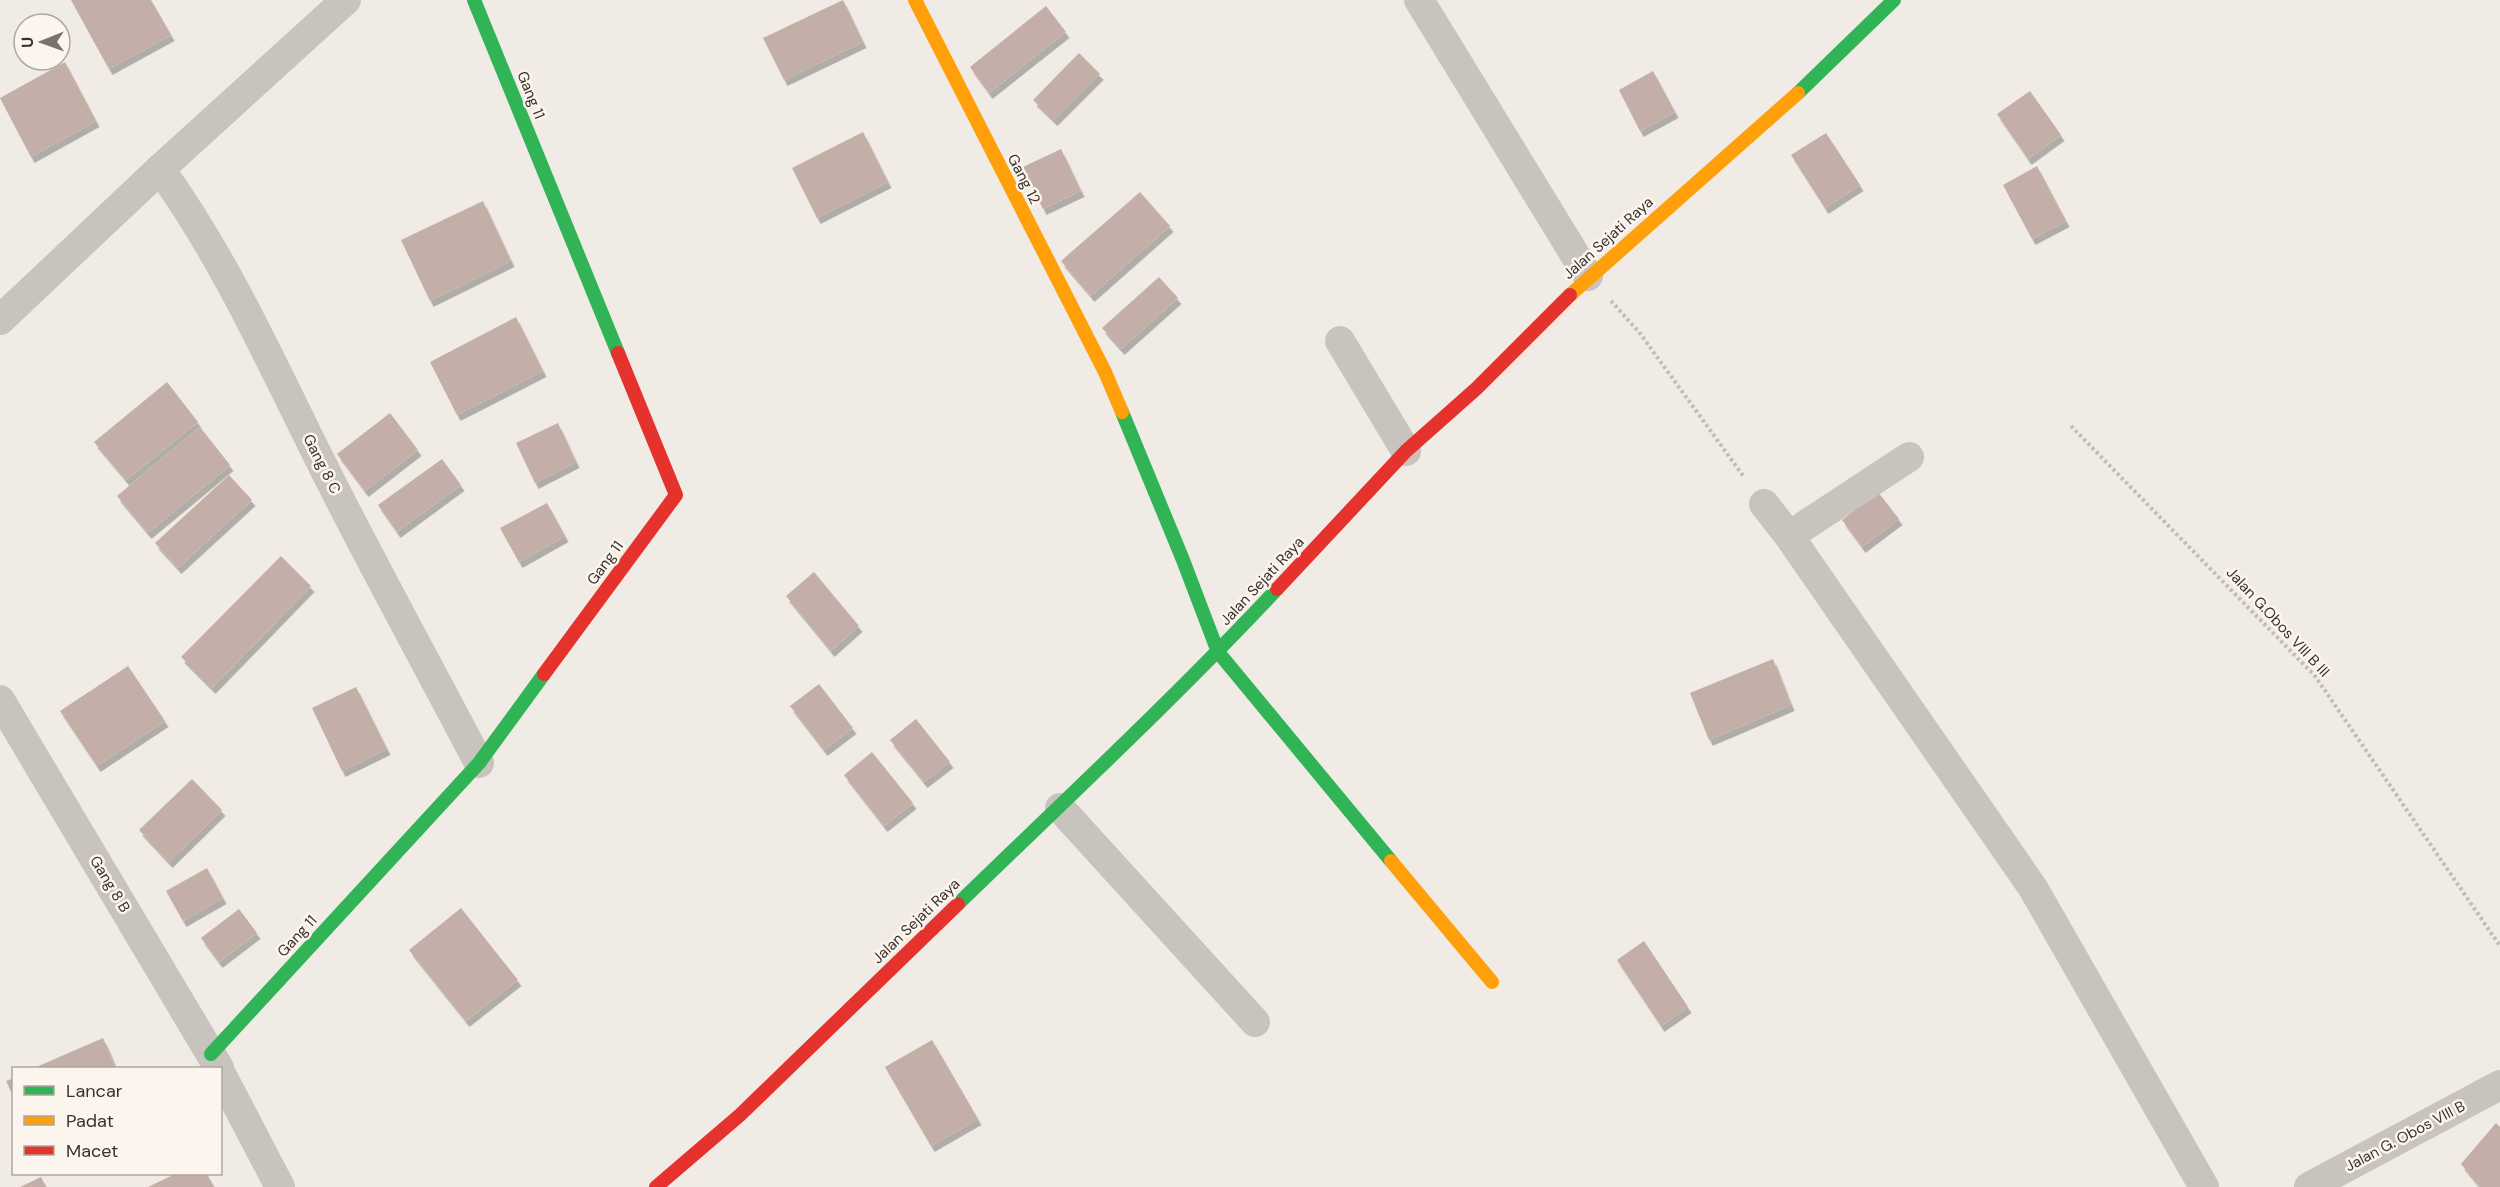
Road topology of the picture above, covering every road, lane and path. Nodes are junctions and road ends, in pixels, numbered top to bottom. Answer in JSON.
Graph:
{"nodes":[{"id":1,"x":346,"y":0,"type":"edge"},
{"id":2,"x":474,"y":0,"type":"edge"},
{"id":3,"x":915,"y":0,"type":"edge"},
{"id":4,"x":1419,"y":0,"type":"edge"},
{"id":5,"x":1894,"y":0,"type":"edge"},
{"id":6,"x":160,"y":169,"type":"junction"},
{"id":7,"x":1588,"y":276,"type":"junction"},
{"id":8,"x":0,"y":320,"type":"edge"},
{"id":9,"x":1340,"y":341,"type":"dead end"},
{"id":10,"x":2071,"y":426,"type":"dead end"},
{"id":11,"x":1406,"y":451,"type":"junction"},
{"id":12,"x":1910,"y":457,"type":"dead end"},
{"id":13,"x":1764,"y":504,"type":"joint"},
{"id":14,"x":1789,"y":536,"type":"junction"},
{"id":15,"x":1218,"y":652,"type":"junction"},
{"id":16,"x":0,"y":700,"type":"edge"},
{"id":17,"x":479,"y":763,"type":"junction"},
{"id":18,"x":1060,"y":808,"type":"junction"},
{"id":19,"x":2500,"y":946,"type":"edge"},
{"id":20,"x":1492,"y":982,"type":"dead end"},
{"id":21,"x":1255,"y":1022,"type":"dead end"},
{"id":22,"x":217,"y":1065,"type":"edge"},
{"id":23,"x":222,"y":1075,"type":"edge"},
{"id":24,"x":2500,"y":1086,"type":"edge"},
{"id":25,"x":280,"y":1187,"type":"edge"},
{"id":26,"x":656,"y":1187,"type":"edge"},
{"id":27,"x":2204,"y":1187,"type":"edge"},
{"id":28,"x":2309,"y":1187,"type":"edge"}],
"edges":[{"from":1,"to":6,"type":"street"},
{"from":2,"to":17,"type":"street","name":"Gang 11"},
{"from":3,"to":15,"type":"street","name":"Gang 12"},
{"from":4,"to":7,"type":"street"},
{"from":5,"to":7,"type":"street","name":"Jalan Sejati Raya"},
{"from":6,"to":8,"type":"street"},
{"from":6,"to":17,"type":"street","name":"Gang 8 C"},
{"from":7,"to":11,"type":"street","name":"Jalan Sejati Raya"},
{"from":7,"to":13,"type":"path"},
{"from":9,"to":11,"type":"street"},
{"from":10,"to":19,"type":"path","name":"Jalan G.Obos VIII B III"},
{"from":11,"to":15,"type":"street","name":"Jalan Sejati Raya"},
{"from":12,"to":14,"type":"street"},
{"from":13,"to":14,"type":"street"},
{"from":14,"to":27,"type":"street"},
{"from":15,"to":18,"type":"street","name":"Jalan Sejati Raya"},
{"from":15,"to":20,"type":"street","name":"Gang 12"},
{"from":16,"to":22,"type":"street","name":"Gang 8 B"},
{"from":17,"to":22,"type":"street","name":"Gang 11"},
{"from":18,"to":21,"type":"street"},
{"from":18,"to":26,"type":"street","name":"Jalan Sejati Raya"},
{"from":23,"to":25,"type":"street","name":"Gang 8 B"},
{"from":24,"to":28,"type":"street","name":"Jalan G. Obos VIII B"}]}
